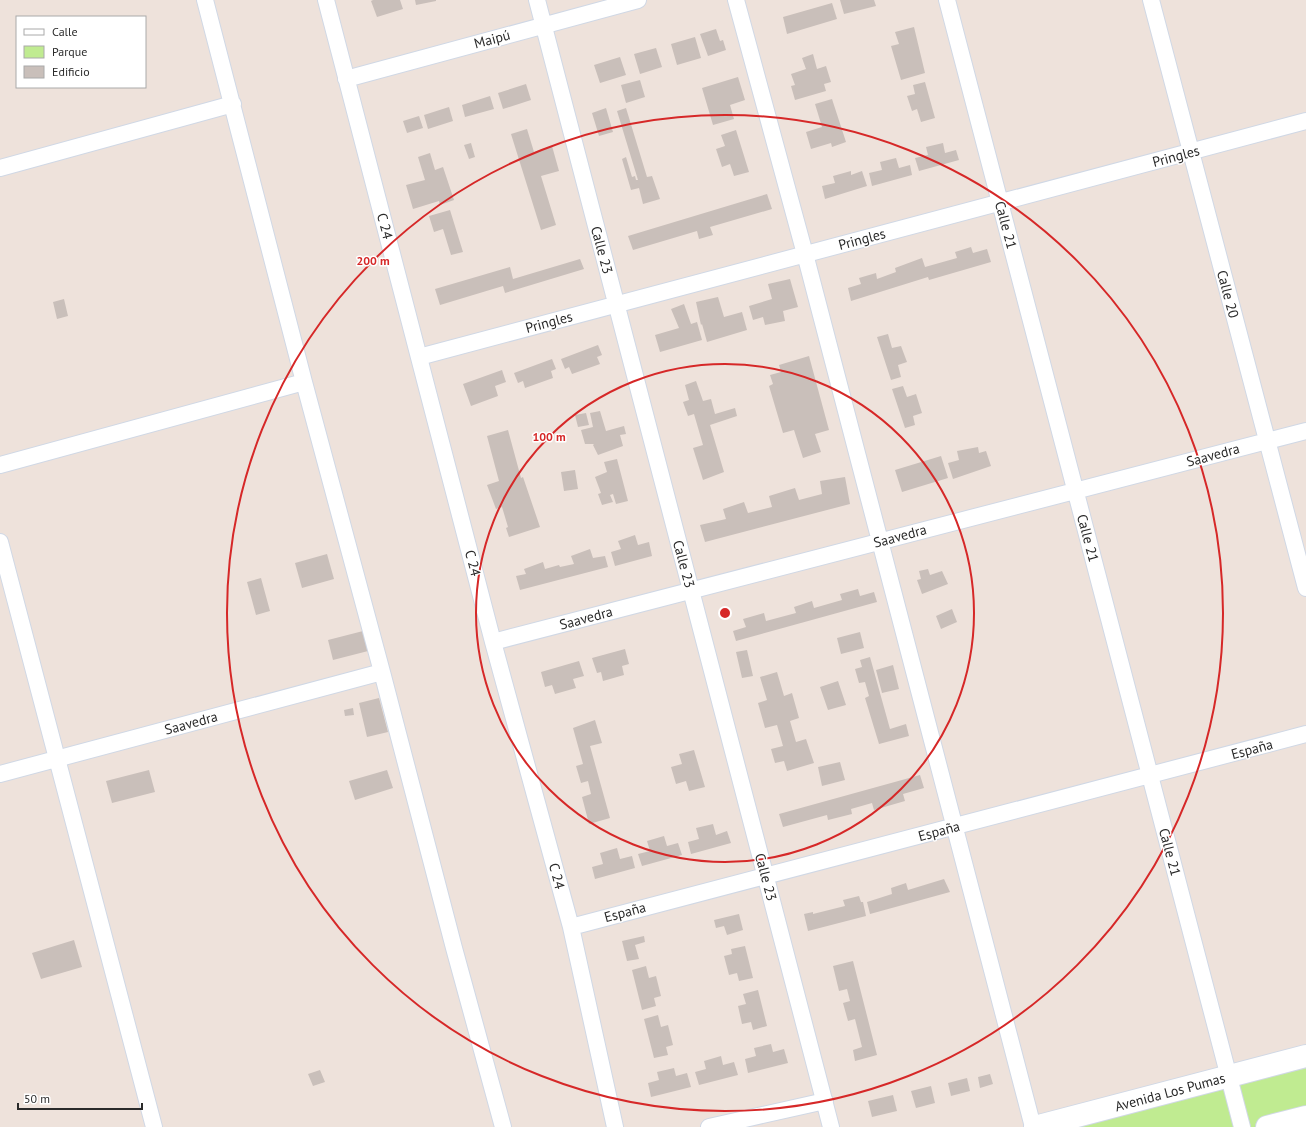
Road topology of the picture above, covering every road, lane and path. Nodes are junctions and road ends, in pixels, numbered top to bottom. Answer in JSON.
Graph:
{"nodes":[{"id":1,"x":205,"y":0,"type":"edge"},
{"id":2,"x":326,"y":0,"type":"edge"},
{"id":3,"x":537,"y":0,"type":"edge"},
{"id":4,"x":638,"y":0,"type":"edge"},
{"id":5,"x":736,"y":0,"type":"edge"},
{"id":6,"x":947,"y":0,"type":"edge"},
{"id":7,"x":1151,"y":0,"type":"edge"},
{"id":8,"x":544,"y":26,"type":"junction"},
{"id":9,"x":346,"y":79,"type":"junction"},
{"id":10,"x":233,"y":104,"type":"junction"},
{"id":11,"x":1306,"y":121,"type":"edge"},
{"id":12,"x":1191,"y":151,"type":"junction"},
{"id":13,"x":0,"y":168,"type":"edge"},
{"id":14,"x":1000,"y":202,"type":"junction"},
{"id":15,"x":805,"y":254,"type":"junction"},
{"id":16,"x":617,"y":304,"type":"junction"},
{"id":17,"x":419,"y":357,"type":"junction"},
{"id":18,"x":304,"y":382,"type":"junction"},
{"id":19,"x":1306,"y":431,"type":"edge"},
{"id":20,"x":1267,"y":441,"type":"junction"},
{"id":21,"x":0,"y":465,"type":"edge"},
{"id":22,"x":1075,"y":491,"type":"junction"},
{"id":23,"x":880,"y":541,"type":"junction"},
{"id":24,"x":0,"y":542,"type":"edge"},
{"id":25,"x":1306,"y":588,"type":"edge"},
{"id":26,"x":691,"y":590,"type":"junction"},
{"id":27,"x":493,"y":642,"type":"junction"},
{"id":28,"x":382,"y":672,"type":"junction"},
{"id":29,"x":1306,"y":734,"type":"edge"},
{"id":30,"x":56,"y":759,"type":"junction"},
{"id":31,"x":0,"y":774,"type":"edge"},
{"id":32,"x":1150,"y":775,"type":"junction"},
{"id":33,"x":954,"y":826,"type":"junction"},
{"id":34,"x":766,"y":876,"type":"junction"},
{"id":35,"x":571,"y":927,"type":"junction"},
{"id":36,"x":1306,"y":1056,"type":"edge"},
{"id":37,"x":1229,"y":1076,"type":"junction"},
{"id":38,"x":825,"y":1101,"type":"junction"},
{"id":39,"x":1306,"y":1117,"type":"edge"},
{"id":40,"x":154,"y":1127,"type":"edge"},
{"id":41,"x":503,"y":1127,"type":"edge"},
{"id":42,"x":615,"y":1127,"type":"edge"},
{"id":43,"x":709,"y":1127,"type":"edge"},
{"id":44,"x":831,"y":1127,"type":"edge"},
{"id":45,"x":1034,"y":1127,"type":"edge"},
{"id":46,"x":1242,"y":1127,"type":"edge"},
{"id":47,"x":1267,"y":1127,"type":"edge"}],
"edges":[{"from":1,"to":10,"type":"street"},
{"from":2,"to":9,"type":"street","name":"C 24"},
{"from":3,"to":8,"type":"street","name":"Calle 23"},
{"from":4,"to":8,"type":"street","name":"Maipú"},
{"from":5,"to":15,"type":"street"},
{"from":6,"to":14,"type":"street","name":"Calle 21"},
{"from":7,"to":12,"type":"street","name":"Calle 20"},
{"from":8,"to":9,"type":"street","name":"Maipú"},
{"from":8,"to":16,"type":"street","name":"Calle 23"},
{"from":9,"to":17,"type":"street","name":"C 24"},
{"from":10,"to":13,"type":"street"},
{"from":10,"to":18,"type":"street"},
{"from":11,"to":12,"type":"street","name":"Pringles"},
{"from":12,"to":14,"type":"street","name":"Pringles"},
{"from":12,"to":20,"type":"street","name":"Calle 20"},
{"from":14,"to":15,"type":"street","name":"Pringles"},
{"from":14,"to":22,"type":"street","name":"Calle 21"},
{"from":15,"to":16,"type":"street","name":"Pringles"},
{"from":15,"to":23,"type":"street"},
{"from":16,"to":17,"type":"street","name":"Pringles"},
{"from":16,"to":26,"type":"street","name":"Calle 23"},
{"from":17,"to":27,"type":"street","name":"C 24"},
{"from":18,"to":21,"type":"street"},
{"from":18,"to":28,"type":"street"},
{"from":19,"to":20,"type":"street","name":"Saavedra"},
{"from":20,"to":22,"type":"street","name":"Saavedra"},
{"from":20,"to":25,"type":"street","name":"Calle 20"},
{"from":22,"to":23,"type":"street","name":"Saavedra"},
{"from":22,"to":32,"type":"street","name":"Calle 21"},
{"from":23,"to":26,"type":"street","name":"Saavedra"},
{"from":23,"to":33,"type":"street"},
{"from":24,"to":30,"type":"street"},
{"from":26,"to":27,"type":"street","name":"Saavedra"},
{"from":26,"to":34,"type":"street","name":"Calle 23"},
{"from":27,"to":35,"type":"street","name":"C 24"},
{"from":28,"to":30,"type":"street","name":"Saavedra"},
{"from":28,"to":41,"type":"street"},
{"from":29,"to":32,"type":"street","name":"España"},
{"from":30,"to":31,"type":"street","name":"Saavedra"},
{"from":30,"to":40,"type":"street"},
{"from":32,"to":33,"type":"street","name":"España"},
{"from":32,"to":37,"type":"street","name":"Calle 21"},
{"from":33,"to":34,"type":"street","name":"España"},
{"from":33,"to":45,"type":"street"},
{"from":34,"to":35,"type":"street","name":"España"},
{"from":34,"to":38,"type":"street","name":"Calle 23"},
{"from":35,"to":42,"type":"street","name":"C 24"},
{"from":36,"to":37,"type":"main road","name":"Avenida Los Pumas"},
{"from":37,"to":45,"type":"main road","name":"Avenida Los Pumas"},
{"from":37,"to":46,"type":"street","name":"Calle 21"},
{"from":38,"to":43,"type":"street"},
{"from":38,"to":44,"type":"street","name":"Calle 23"},
{"from":39,"to":47,"type":"main road"}]}
